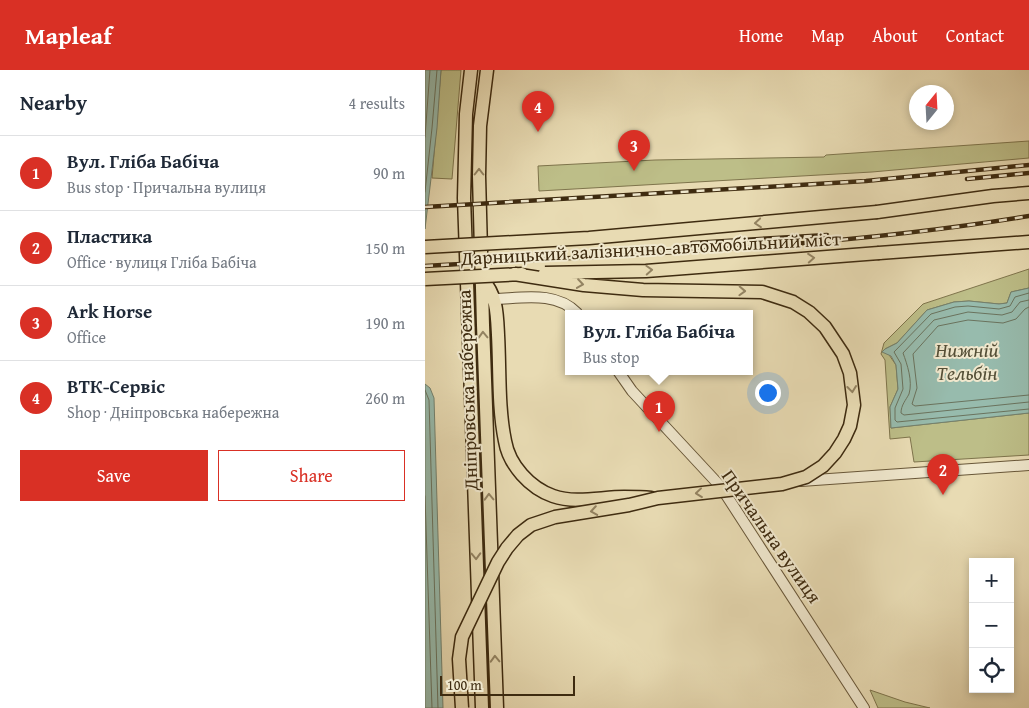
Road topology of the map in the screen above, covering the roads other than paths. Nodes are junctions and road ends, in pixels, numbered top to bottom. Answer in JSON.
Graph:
{"nodes":[{"id":1,"x":471,"y":70,"type":"edge"},
{"id":2,"x":487,"y":70,"type":"edge"},
{"id":3,"x":1029,"y":193,"type":"edge"},
{"id":4,"x":1029,"y":242,"type":"edge"},
{"id":5,"x":425,"y":247,"type":"edge"},
{"id":6,"x":514,"y":274,"type":"junction"},
{"id":7,"x":482,"y":278,"type":"junction"},
{"id":8,"x":425,"y":279,"type":"edge"},
{"id":9,"x":495,"y":300,"type":"junction"},
{"id":10,"x":573,"y":310,"type":"edge"},
{"id":11,"x":621,"y":375,"type":"edge"},
{"id":12,"x":1029,"y":465,"type":"edge"},
{"id":13,"x":721,"y":487,"type":"junction"},
{"id":14,"x":659,"y":498,"type":"junction"},
{"id":15,"x":461,"y":708,"type":"edge"},
{"id":16,"x":482,"y":708,"type":"edge"},
{"id":17,"x":497,"y":708,"type":"edge"},
{"id":18,"x":865,"y":708,"type":"edge"}],
"edges":[{"from":1,"to":16,"type":"main road","name":"Дніпровська набережна","one_way":true},
{"from":7,"to":2,"type":"main road","name":"Дніпровська набережна","one_way":true},
{"from":3,"to":5,"type":"main road","name":"Дарницький залізнично-автомобільний міст","one_way":true,"bridge":true},
{"from":6,"to":4,"type":"main road","name":"Дарницький залізнично-автомобільний міст","one_way":true,"bridge":true},
{"from":6,"to":8,"type":"main road","name":"Дарницький залізнично-автомобільний міст","bridge":true},
{"from":6,"to":14,"type":"main road","one_way":true,"bridge":true},
{"from":7,"to":9,"type":"main road"},
{"from":17,"to":7,"type":"main road","name":"Дніпровська набережна","one_way":true},
{"from":9,"to":10,"type":"street"},
{"from":9,"to":14,"type":"main road","bridge":true},
{"from":11,"to":13,"type":"street","name":"Причальна вулиця"},
{"from":12,"to":13,"type":"street"},
{"from":13,"to":18,"type":"street","name":"Причальна вулиця"},
{"from":14,"to":15,"type":"main road","one_way":true,"bridge":true}]}
